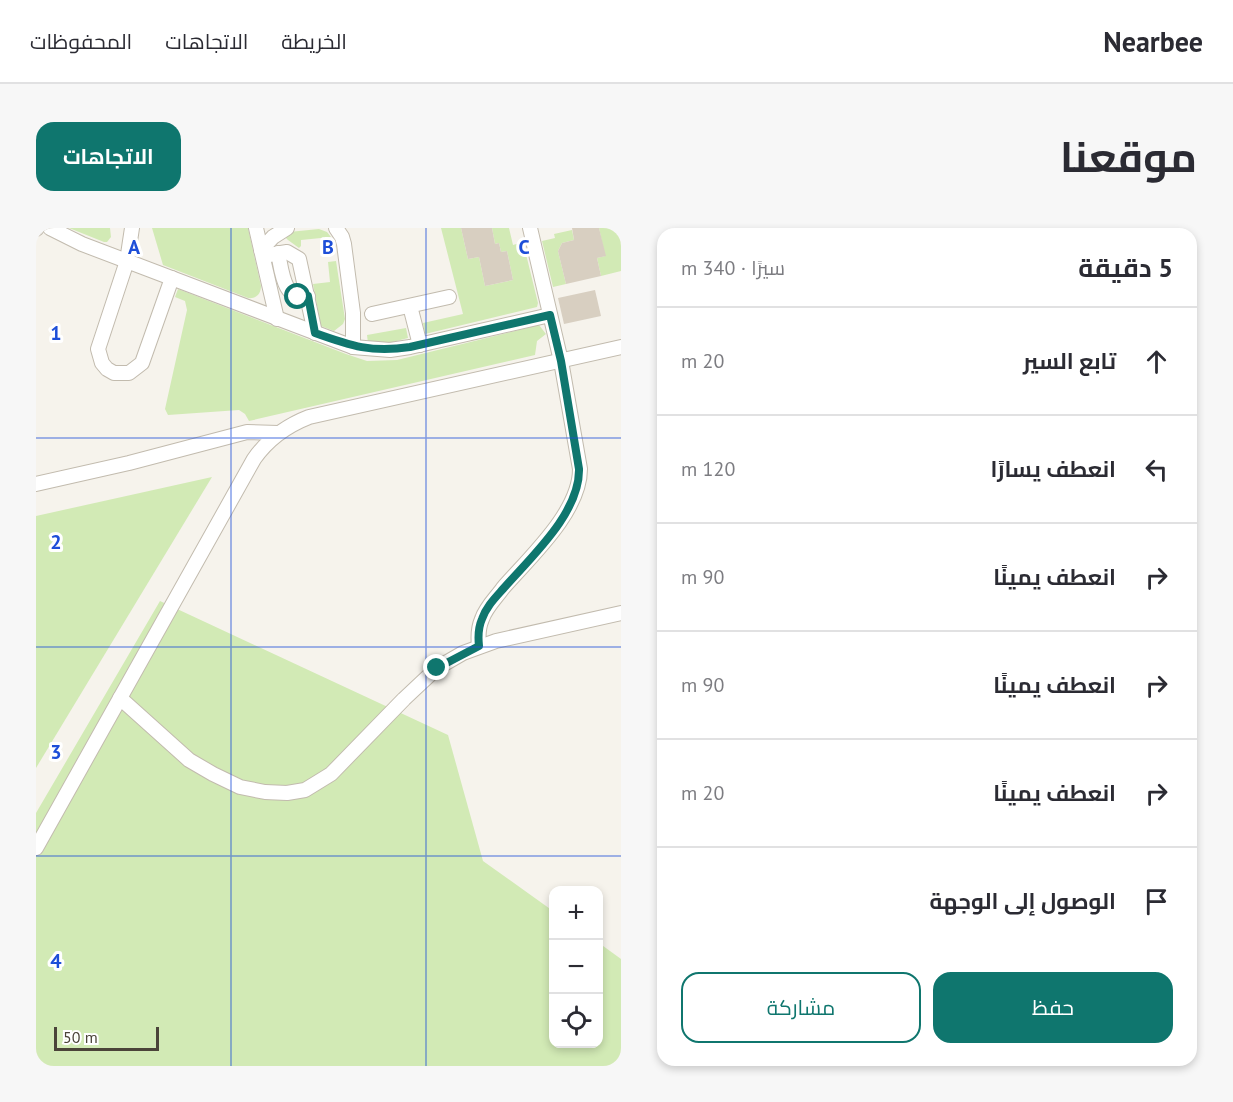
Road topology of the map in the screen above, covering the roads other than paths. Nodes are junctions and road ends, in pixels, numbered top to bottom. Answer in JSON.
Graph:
{"nodes":[{"id":1,"x":50,"y":228,"type":"edge"},
{"id":2,"x":132,"y":228,"type":"edge"},
{"id":3,"x":256,"y":228,"type":"edge"},
{"id":4,"x":287,"y":228,"type":"edge"},
{"id":5,"x":336,"y":228,"type":"edge"},
{"id":6,"x":530,"y":228,"type":"edge"},
{"id":7,"x":262,"y":253,"type":"junction"},
{"id":8,"x":278,"y":253,"type":"junction"},
{"id":9,"x":127,"y":261,"type":"junction"},
{"id":10,"x":172,"y":278,"type":"junction"},
{"id":11,"x":308,"y":296,"type":"junction"},
{"id":12,"x":449,"y":297,"type":"dead end"},
{"id":13,"x":410,"y":306,"type":"junction"},
{"id":14,"x":372,"y":314,"type":"dead end"},
{"id":15,"x":550,"y":315,"type":"junction"},
{"id":16,"x":278,"y":319,"type":"junction"},
{"id":17,"x":315,"y":333,"type":"junction"},
{"id":18,"x":420,"y":345,"type":"junction"},
{"id":19,"x":353,"y":347,"type":"junction"},
{"id":20,"x":621,"y":347,"type":"edge"},
{"id":21,"x":561,"y":361,"type":"junction"},
{"id":22,"x":278,"y":433,"type":"junction"},
{"id":23,"x":36,"y":484,"type":"edge"},
{"id":24,"x":621,"y":613,"type":"edge"},
{"id":25,"x":479,"y":646,"type":"junction"},
{"id":26,"x":120,"y":698,"type":"junction"},
{"id":27,"x":36,"y":848,"type":"edge"}],
"edges":[{"from":1,"to":9,"type":"street"},
{"from":2,"to":9,"type":"street"},
{"from":3,"to":7,"type":"street"},
{"from":4,"to":7,"type":"street"},
{"from":5,"to":19,"type":"street"},
{"from":6,"to":15,"type":"street"},
{"from":7,"to":8,"type":"street"},
{"from":7,"to":16,"type":"street"},
{"from":8,"to":11,"type":"street"},
{"from":8,"to":11,"type":"street"},
{"from":9,"to":10,"type":"street"},
{"from":9,"to":10,"type":"street"},
{"from":10,"to":16,"type":"street"},
{"from":11,"to":17,"type":"street"},
{"from":12,"to":13,"type":"street"},
{"from":13,"to":14,"type":"street"},
{"from":13,"to":18,"type":"street"},
{"from":15,"to":18,"type":"street"},
{"from":15,"to":21,"type":"street"},
{"from":16,"to":17,"type":"street"},
{"from":17,"to":19,"type":"street"},
{"from":18,"to":19,"type":"street"},
{"from":20,"to":21,"type":"street"},
{"from":21,"to":22,"type":"street"},
{"from":21,"to":25,"type":"street"},
{"from":22,"to":23,"type":"street"},
{"from":22,"to":26,"type":"street"},
{"from":24,"to":25,"type":"street"},
{"from":25,"to":26,"type":"street"},
{"from":26,"to":27,"type":"street"}]}
